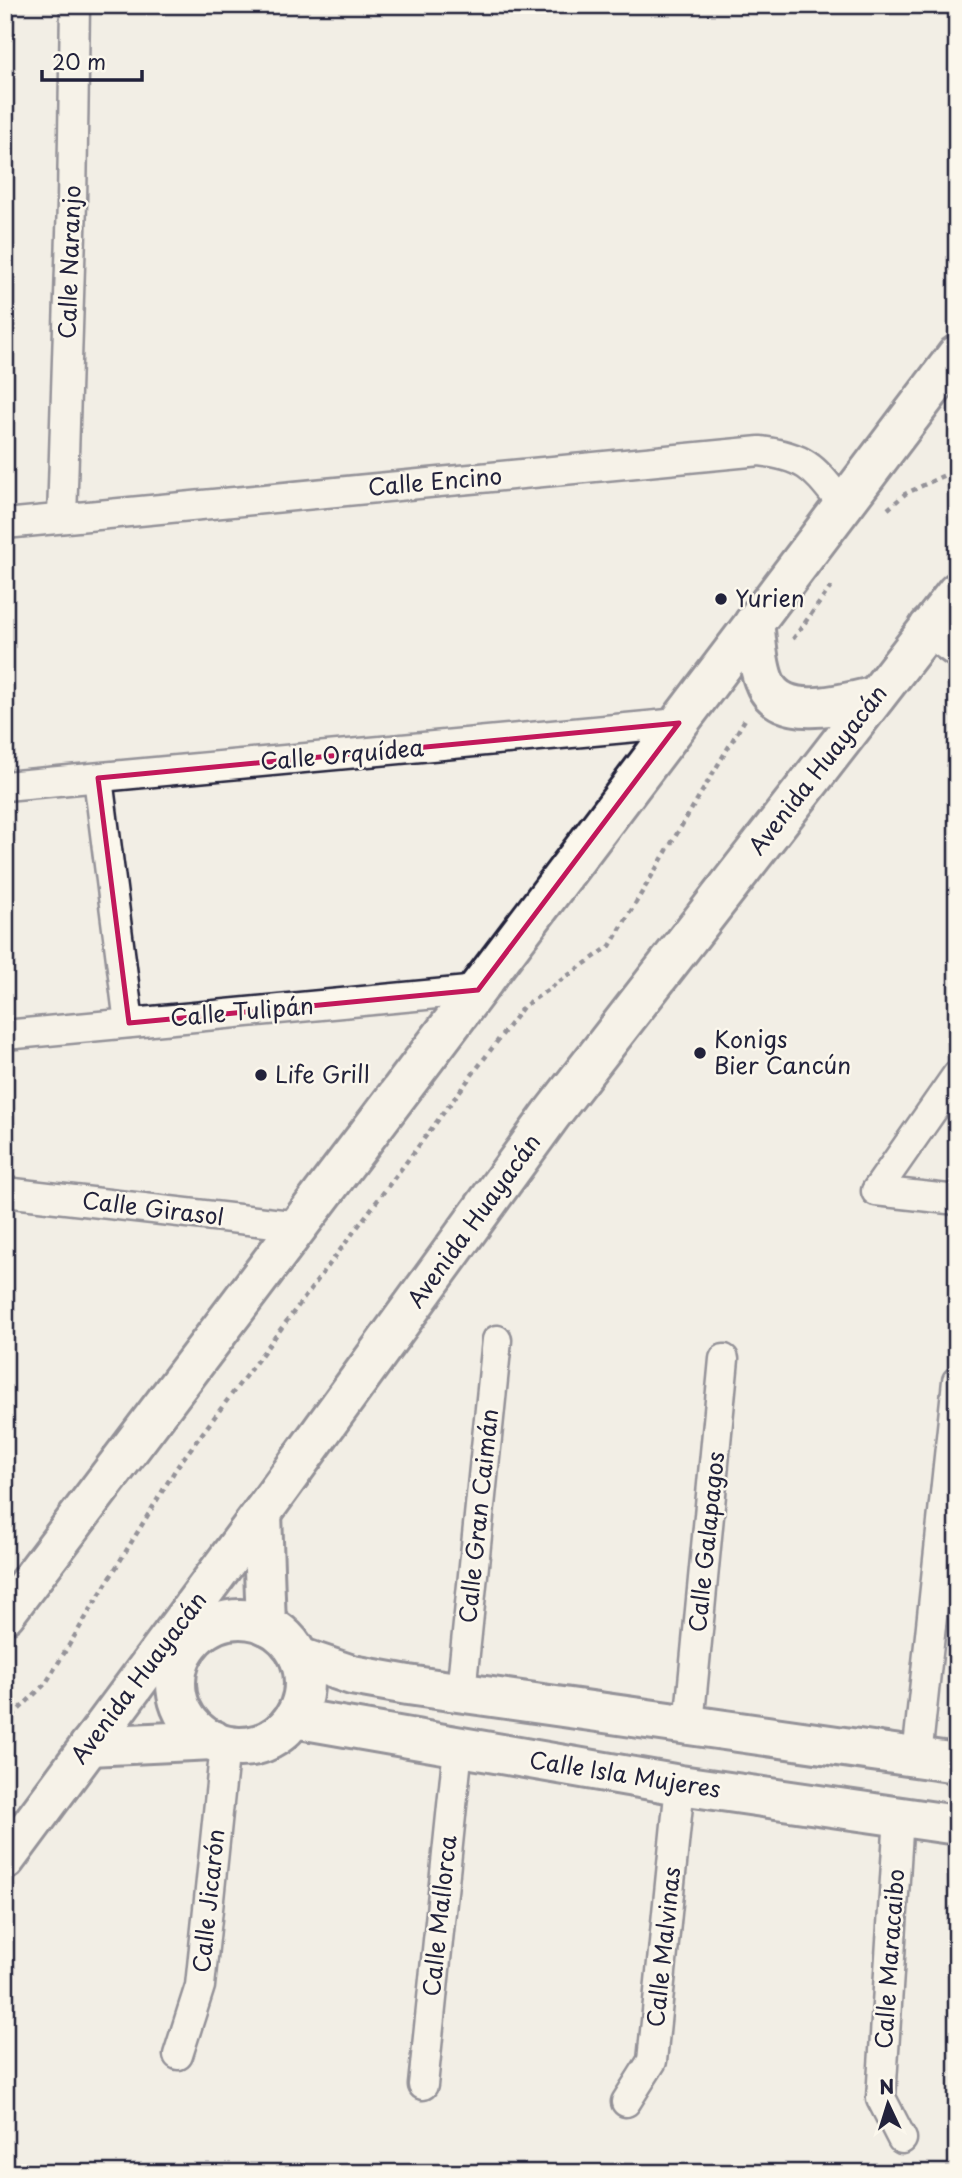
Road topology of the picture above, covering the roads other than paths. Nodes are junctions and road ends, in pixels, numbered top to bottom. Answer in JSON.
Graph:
{"nodes":[{"id":1,"x":75,"y":5,"type":"edge"},
{"id":2,"x":957,"y":355,"type":"edge"},
{"id":3,"x":844,"y":506,"type":"junction"},
{"id":4,"x":62,"y":518,"type":"junction"},
{"id":5,"x":5,"y":524,"type":"edge"},
{"id":6,"x":957,"y":592,"type":"edge"},
{"id":7,"x":754,"y":623,"type":"junction"},
{"id":8,"x":943,"y":637,"type":"edge"},
{"id":9,"x":876,"y":696,"type":"junction"},
{"id":10,"x":679,"y":723,"type":"junction"},
{"id":11,"x":98,"y":778,"type":"junction"},
{"id":12,"x":5,"y":786,"type":"edge"},
{"id":13,"x":478,"y":990,"type":"junction"},
{"id":14,"x":129,"y":1023,"type":"junction"},
{"id":15,"x":5,"y":1035,"type":"edge"},
{"id":16,"x":957,"y":1075,"type":"edge"},
{"id":17,"x":5,"y":1192,"type":"edge"},
{"id":18,"x":957,"y":1200,"type":"edge"},
{"id":19,"x":300,"y":1226,"type":"junction"},
{"id":20,"x":497,"y":1340,"type":"dead end"},
{"id":21,"x":724,"y":1359,"type":"dead end"},
{"id":22,"x":957,"y":1381,"type":"edge"},
{"id":23,"x":262,"y":1513,"type":"junction"},
{"id":24,"x":5,"y":1614,"type":"edge"},
{"id":25,"x":266,"y":1625,"type":"junction"},
{"id":26,"x":299,"y":1657,"type":"junction"},
{"id":27,"x":461,"y":1692,"type":"junction"},
{"id":28,"x":293,"y":1718,"type":"junction"},
{"id":29,"x":689,"y":1725,"type":"junction"},
{"id":30,"x":219,"y":1743,"type":"junction"},
{"id":31,"x":89,"y":1746,"type":"junction"},
{"id":32,"x":458,"y":1748,"type":"junction"},
{"id":33,"x":917,"y":1757,"type":"junction"},
{"id":34,"x":957,"y":1763,"type":"edge"},
{"id":35,"x":680,"y":1785,"type":"junction"},
{"id":36,"x":899,"y":1816,"type":"junction"},
{"id":37,"x":957,"y":1825,"type":"edge"},
{"id":38,"x":5,"y":1860,"type":"edge"},
{"id":39,"x":178,"y":2055,"type":"dead end"},
{"id":40,"x":423,"y":2085,"type":"dead end"},
{"id":41,"x":626,"y":2102,"type":"dead end"},
{"id":42,"x":902,"y":2139,"type":"dead end"}],
"edges":[{"from":1,"to":4,"type":"street","name":"Calle Naranjo"},
{"from":2,"to":3,"type":"main road"},
{"from":3,"to":4,"type":"street","name":"Calle Encino"},
{"from":3,"to":7,"type":"main road"},
{"from":4,"to":5,"type":"street","name":"Calle Encino"},
{"from":6,"to":8,"type":"main road","name":"Avenida Huayacán"},
{"from":7,"to":9,"type":"main road"},
{"from":7,"to":10,"type":"main road"},
{"from":8,"to":9,"type":"main road","name":"Avenida Huayacán"},
{"from":9,"to":23,"type":"main road","name":"Avenida Huayacán"},
{"from":10,"to":11,"type":"street","name":"Calle Orquídea"},
{"from":10,"to":13,"type":"main road"},
{"from":11,"to":12,"type":"street","name":"Calle Orquídea"},
{"from":11,"to":14,"type":"street"},
{"from":13,"to":14,"type":"street","name":"Calle Tulipán"},
{"from":13,"to":19,"type":"main road"},
{"from":14,"to":15,"type":"street","name":"Calle Tulipán"},
{"from":16,"to":18,"type":"street"},
{"from":17,"to":19,"type":"street","name":"Calle Girasol"},
{"from":19,"to":24,"type":"main road"},
{"from":20,"to":27,"type":"street","name":"Calle Gran Caimán"},
{"from":21,"to":29,"type":"street","name":"Calle Galapagos"},
{"from":22,"to":33,"type":"street"},
{"from":23,"to":25,"type":"main road"},
{"from":23,"to":31,"type":"main road","name":"Avenida Huayacán"},
{"from":25,"to":26,"type":"main road"},
{"from":25,"to":30,"type":"main road"},
{"from":26,"to":27,"type":"main road"},
{"from":26,"to":28,"type":"main road"},
{"from":27,"to":29,"type":"main road"},
{"from":28,"to":30,"type":"main road"},
{"from":28,"to":32,"type":"main road","name":"Calle Isla Mujeres"},
{"from":29,"to":33,"type":"main road"},
{"from":30,"to":31,"type":"main road"},
{"from":30,"to":39,"type":"street","name":"Calle Jicarón"},
{"from":31,"to":38,"type":"main road","name":"Avenida Huayacán"},
{"from":32,"to":35,"type":"main road","name":"Calle Isla Mujeres"},
{"from":32,"to":40,"type":"street","name":"Calle Mallorca"},
{"from":33,"to":34,"type":"main road"},
{"from":35,"to":36,"type":"main road","name":"Calle Isla Mujeres"},
{"from":35,"to":41,"type":"street","name":"Calle Malvinas"},
{"from":36,"to":37,"type":"main road","name":"Calle Isla Mujeres"},
{"from":36,"to":42,"type":"street","name":"Calle Maracaibo"}]}
